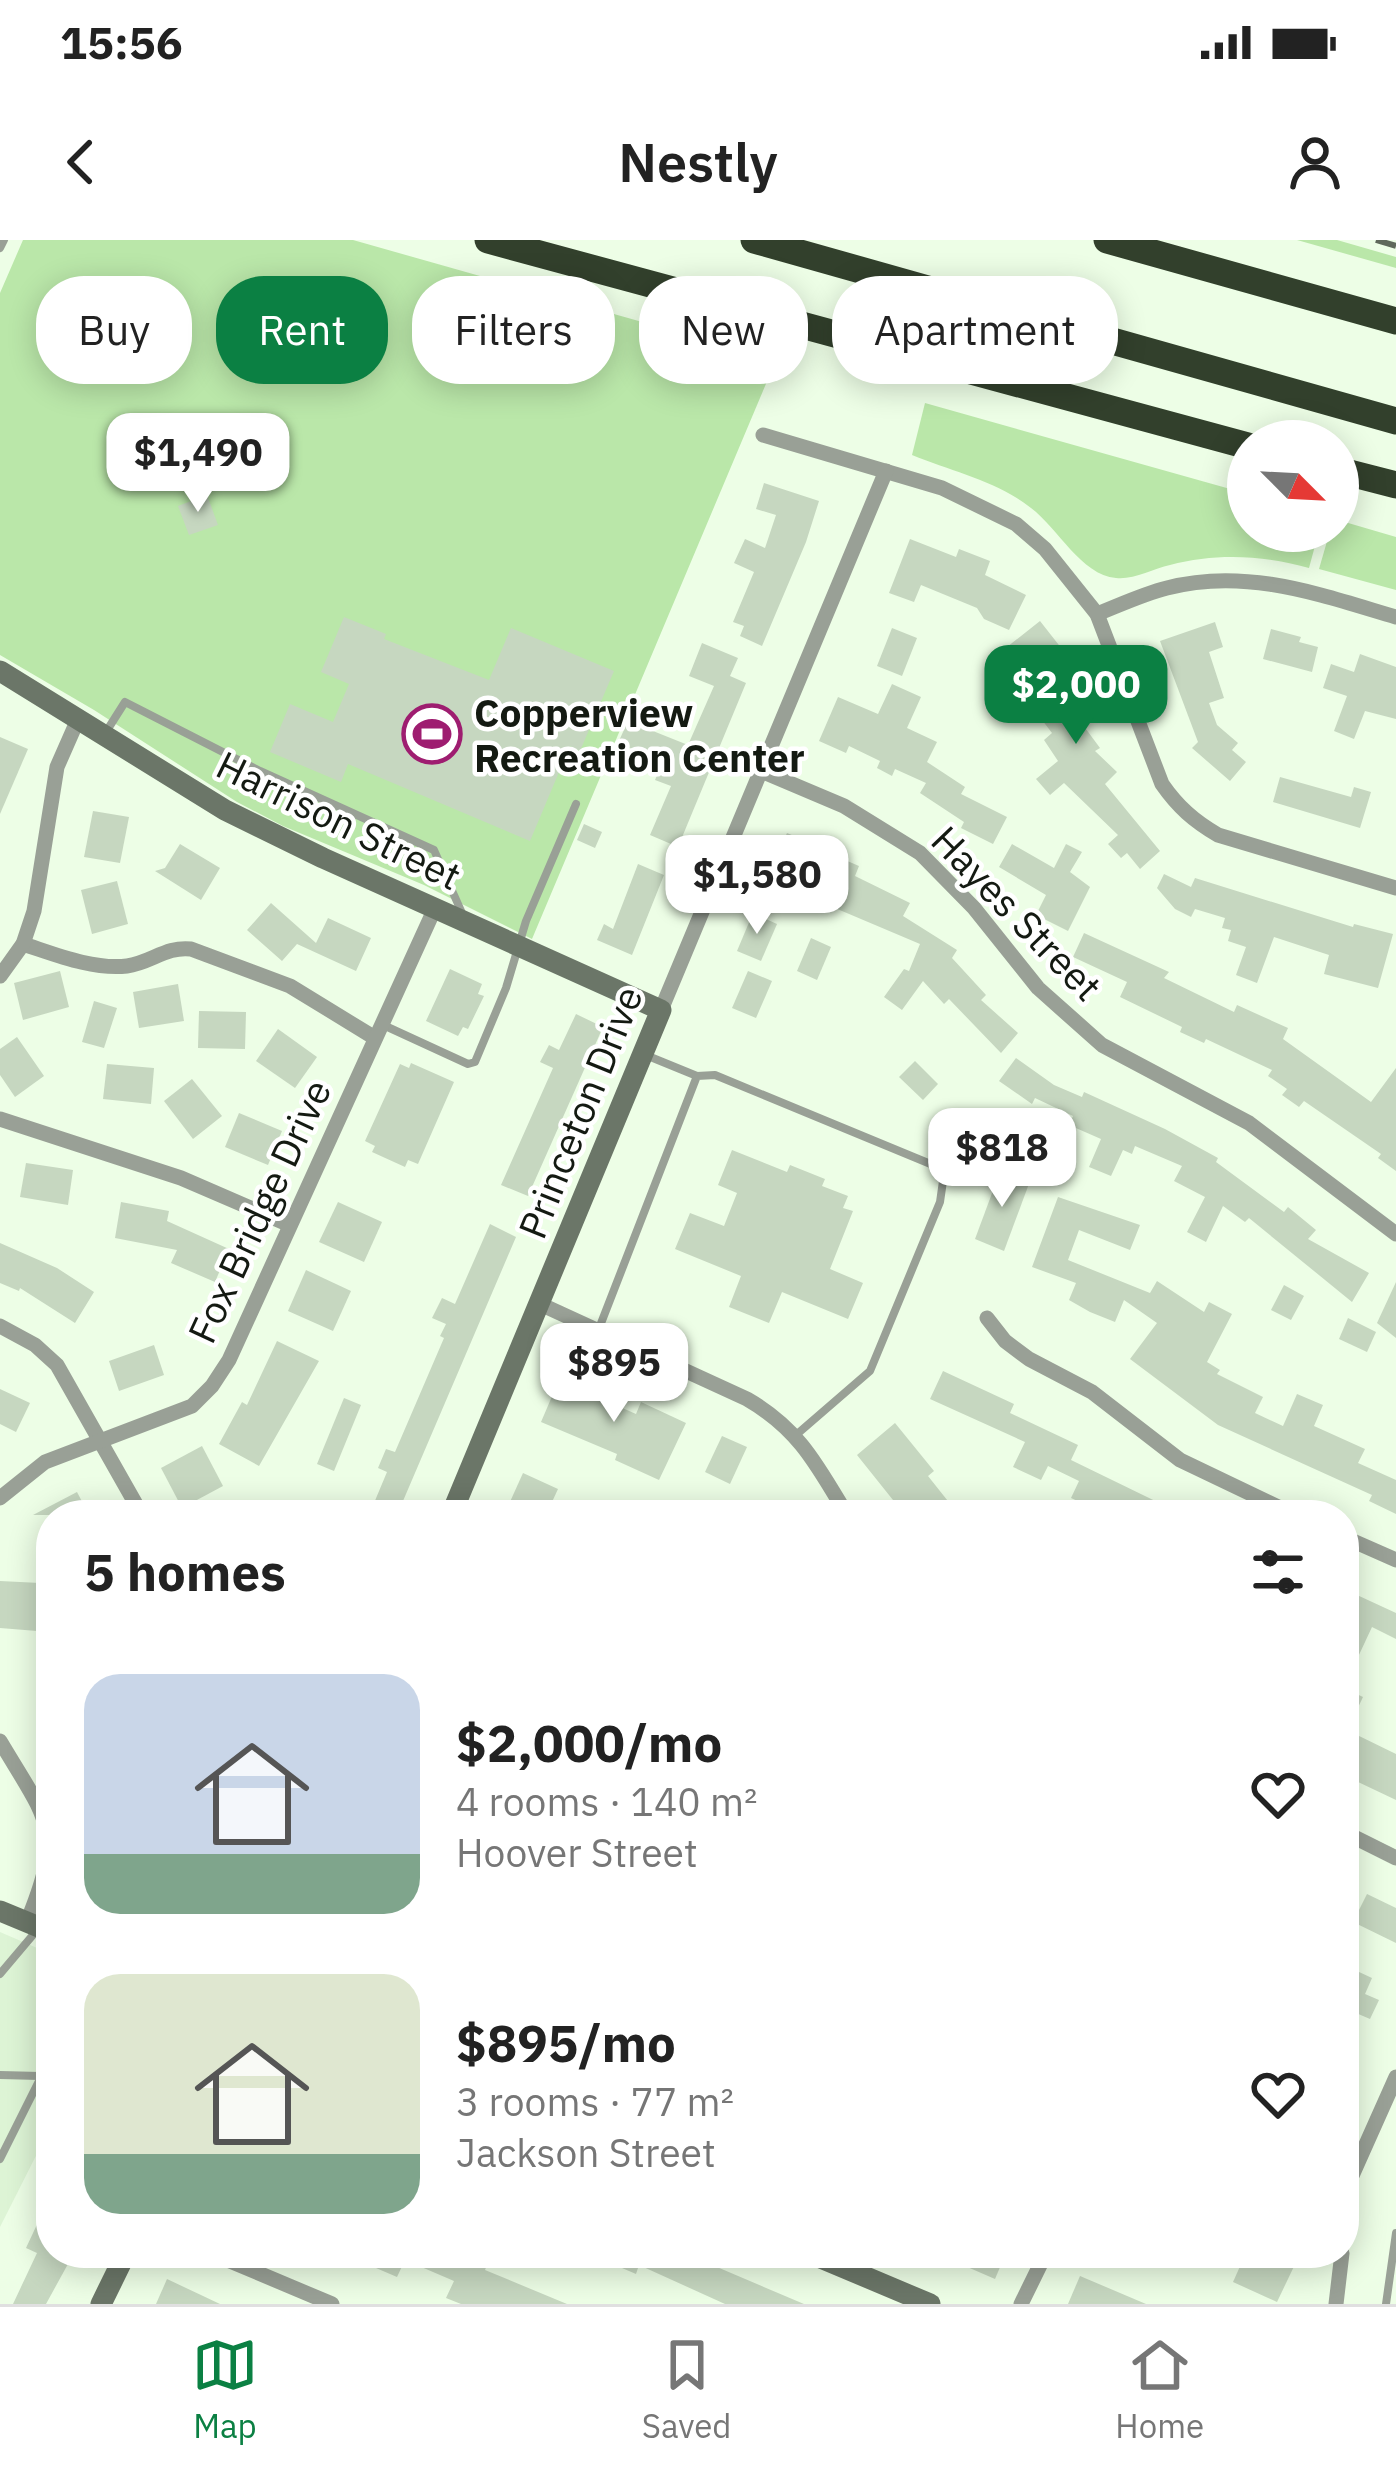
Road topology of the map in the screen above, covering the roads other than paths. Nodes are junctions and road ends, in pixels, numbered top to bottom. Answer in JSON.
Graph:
{"nodes":[{"id":1,"x":488,"y":240,"type":"edge"},
{"id":2,"x":754,"y":240,"type":"edge"},
{"id":3,"x":1107,"y":240,"type":"edge"},
{"id":4,"x":1396,"y":321,"type":"edge"},
{"id":5,"x":1396,"y":422,"type":"edge"},
{"id":6,"x":763,"y":436,"type":"dead end"},
{"id":7,"x":1227,"y":440,"type":"edge"},
{"id":8,"x":886,"y":471,"type":"junction"},
{"id":9,"x":1359,"y":475,"type":"edge"},
{"id":10,"x":1396,"y":485,"type":"edge"},
{"id":11,"x":1097,"y":614,"type":"junction"},
{"id":12,"x":1396,"y":617,"type":"edge"},
{"id":13,"x":0,"y":671,"type":"edge"},
{"id":14,"x":80,"y":717,"type":"junction"},
{"id":15,"x":105,"y":733,"type":"junction"},
{"id":16,"x":761,"y":771,"type":"junction"},
{"id":17,"x":576,"y":804,"type":"dead end"},
{"id":18,"x":1396,"y":888,"type":"edge"},
{"id":19,"x":435,"y":908,"type":"junction"},
{"id":20,"x":466,"y":921,"type":"junction"},
{"id":21,"x":22,"y":944,"type":"junction"},
{"id":22,"x":519,"y":945,"type":"junction"},
{"id":23,"x":0,"y":976,"type":"edge"},
{"id":24,"x":661,"y":1010,"type":"junction"},
{"id":25,"x":378,"y":1031,"type":"junction"},
{"id":26,"x":643,"y":1054,"type":"junction"},
{"id":27,"x":697,"y":1076,"type":"junction"},
{"id":28,"x":0,"y":1119,"type":"edge"},
{"id":29,"x":290,"y":1226,"type":"junction"},
{"id":30,"x":1396,"y":1234,"type":"edge"},
{"id":31,"x":540,"y":1304,"type":"junction"},
{"id":32,"x":987,"y":1318,"type":"dead end"},
{"id":33,"x":0,"y":1326,"type":"edge"},
{"id":34,"x":598,"y":1330,"type":"junction"},
{"id":35,"x":796,"y":1435,"type":"junction"},
{"id":36,"x":101,"y":1440,"type":"junction"},
{"id":37,"x":0,"y":1498,"type":"edge"},
{"id":38,"x":134,"y":1500,"type":"edge"},
{"id":39,"x":457,"y":1500,"type":"edge"},
{"id":40,"x":837,"y":1500,"type":"edge"},
{"id":41,"x":1264,"y":1500,"type":"edge"},
{"id":42,"x":1359,"y":1543,"type":"edge"},
{"id":43,"x":1396,"y":1559,"type":"edge"},
{"id":44,"x":0,"y":1741,"type":"edge"},
{"id":45,"x":36,"y":1806,"type":"edge"},
{"id":46,"x":1359,"y":1840,"type":"edge"},
{"id":47,"x":1396,"y":1858,"type":"edge"},
{"id":48,"x":0,"y":1911,"type":"edge"},
{"id":49,"x":36,"y":1926,"type":"edge"},
{"id":50,"x":36,"y":1931,"type":"edge"},
{"id":51,"x":0,"y":1974,"type":"edge"},
{"id":52,"x":0,"y":2074,"type":"edge"},
{"id":53,"x":36,"y":2075,"type":"edge"},
{"id":54,"x":1396,"y":2077,"type":"edge"},
{"id":55,"x":36,"y":2085,"type":"edge"},
{"id":56,"x":0,"y":2159,"type":"edge"},
{"id":57,"x":1359,"y":2159,"type":"edge"},
{"id":58,"x":1396,"y":2233,"type":"edge"},
{"id":59,"x":119,"y":2268,"type":"edge"},
{"id":60,"x":247,"y":2268,"type":"edge"},
{"id":61,"x":845,"y":2268,"type":"edge"},
{"id":62,"x":1039,"y":2268,"type":"edge"},
{"id":63,"x":1340,"y":2268,"type":"edge"},
{"id":64,"x":101,"y":2304,"type":"edge"},
{"id":65,"x":332,"y":2304,"type":"edge"},
{"id":66,"x":930,"y":2304,"type":"edge"},
{"id":67,"x":1021,"y":2304,"type":"edge"},
{"id":68,"x":1336,"y":2304,"type":"edge"},
{"id":69,"x":1386,"y":2304,"type":"edge"}],
"edges":[{"from":1,"to":7,"type":"highway"},
{"from":2,"to":5,"type":"highway"},
{"from":3,"to":4,"type":"highway"},
{"from":6,"to":8,"type":"street"},
{"from":8,"to":11,"type":"street"},
{"from":8,"to":16,"type":"street","name":"Princeton Drive"},
{"from":9,"to":10,"type":"highway"},
{"from":11,"to":12,"type":"street"},
{"from":11,"to":18,"type":"street"},
{"from":13,"to":14,"type":"street","name":"Harrison Street"},
{"from":14,"to":15,"type":"street","name":"Harrison Street"},
{"from":14,"to":21,"type":"street"},
{"from":15,"to":19,"type":"street","name":"Harrison Street"},
{"from":15,"to":20,"type":"lane"},
{"from":16,"to":24,"type":"street","name":"Princeton Drive"},
{"from":16,"to":30,"type":"street","name":"Hayes Street"},
{"from":17,"to":22,"type":"lane"},
{"from":19,"to":20,"type":"street","name":"Harrison Street"},
{"from":19,"to":25,"type":"street","name":"Fox Bridge Drive"},
{"from":20,"to":22,"type":"street","name":"Harrison Street"},
{"from":21,"to":23,"type":"street"},
{"from":21,"to":25,"type":"street"},
{"from":22,"to":24,"type":"street","name":"Harrison Street"},
{"from":22,"to":25,"type":"lane"},
{"from":24,"to":26,"type":"street","name":"Princeton Drive"},
{"from":25,"to":29,"type":"street","name":"Fox Bridge Drive"},
{"from":26,"to":27,"type":"lane"},
{"from":26,"to":31,"type":"street","name":"Princeton Drive"},
{"from":27,"to":34,"type":"lane"},
{"from":27,"to":35,"type":"lane"},
{"from":28,"to":29,"type":"street"},
{"from":29,"to":36,"type":"street","name":"Fox Bridge Drive"},
{"from":31,"to":34,"type":"street"},
{"from":31,"to":39,"type":"street","name":"Princeton Drive"},
{"from":32,"to":41,"type":"street"},
{"from":33,"to":36,"type":"street"},
{"from":34,"to":35,"type":"street"},
{"from":35,"to":40,"type":"street"},
{"from":36,"to":37,"type":"street","name":"Fox Bridge Drive"},
{"from":36,"to":38,"type":"street"},
{"from":42,"to":43,"type":"street"},
{"from":44,"to":45,"type":"street"},
{"from":46,"to":47,"type":"street"},
{"from":48,"to":49,"type":"street"},
{"from":50,"to":51,"type":"lane"},
{"from":52,"to":53,"type":"lane"},
{"from":54,"to":57,"type":"street"},
{"from":55,"to":56,"type":"lane"},
{"from":58,"to":69,"type":"lane"},
{"from":59,"to":64,"type":"street"},
{"from":60,"to":65,"type":"street"},
{"from":61,"to":66,"type":"street"},
{"from":62,"to":67,"type":"street"},
{"from":63,"to":68,"type":"street"}]}
